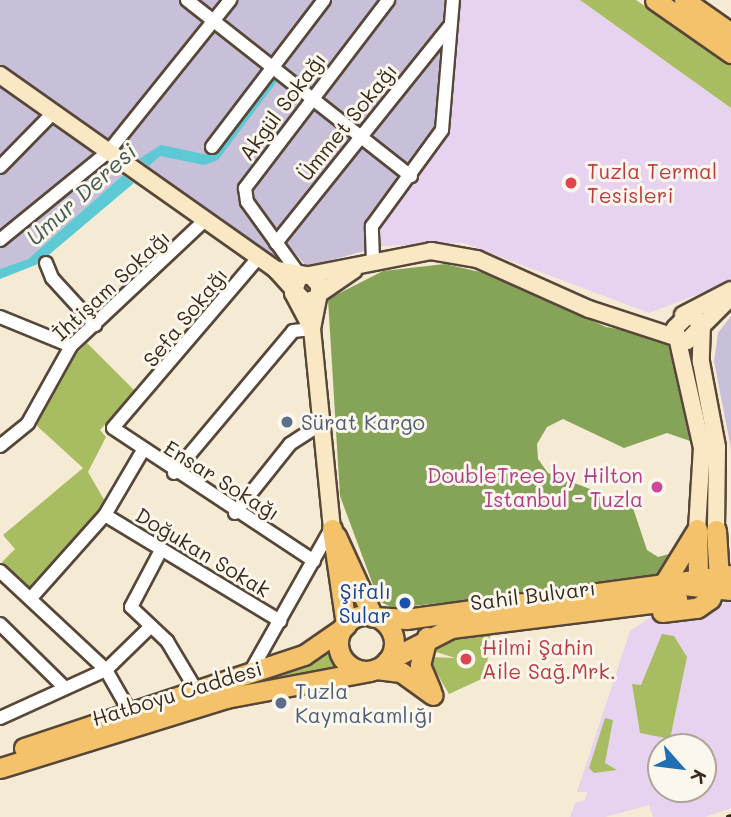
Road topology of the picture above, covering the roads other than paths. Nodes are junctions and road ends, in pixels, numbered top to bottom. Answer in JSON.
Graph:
{"nodes":[{"id":1,"x":187,"y":0,"type":"edge"},
{"id":2,"x":230,"y":0,"type":"edge"},
{"id":3,"x":324,"y":0,"type":"edge"},
{"id":4,"x":388,"y":0,"type":"edge"},
{"id":5,"x":453,"y":0,"type":"edge"},
{"id":6,"x":655,"y":0,"type":"edge"},
{"id":7,"x":684,"y":0,"type":"edge"},
{"id":8,"x":214,"y":22,"type":"junction"},
{"id":9,"x":449,"y":27,"type":"junction"},
{"id":10,"x":731,"y":33,"type":"edge"},
{"id":11,"x":731,"y":53,"type":"edge"},
{"id":12,"x":273,"y":69,"type":"junction"},
{"id":13,"x":0,"y":75,"type":"edge"},
{"id":14,"x":309,"y":101,"type":"junction"},
{"id":15,"x":54,"y":112,"type":"junction"},
{"id":16,"x":357,"y":138,"type":"junction"},
{"id":17,"x":212,"y":147,"type":"dead end"},
{"id":18,"x":108,"y":152,"type":"junction"},
{"id":19,"x":0,"y":167,"type":"edge"},
{"id":20,"x":411,"y":176,"type":"junction"},
{"id":21,"x":204,"y":220,"type":"junction"},
{"id":22,"x":0,"y":240,"type":"edge"},
{"id":23,"x":276,"y":243,"type":"junction"},
{"id":24,"x":258,"y":258,"type":"junction"},
{"id":25,"x":46,"y":263,"type":"dead end"},
{"id":26,"x":367,"y":264,"type":"junction"},
{"id":27,"x":276,"y":270,"type":"junction"},
{"id":28,"x":303,"y":274,"type":"junction"},
{"id":29,"x":731,"y":290,"type":"edge"},
{"id":30,"x":319,"y":294,"type":"junction"},
{"id":31,"x":295,"y":297,"type":"junction"},
{"id":32,"x":731,"y":297,"type":"edge"},
{"id":33,"x":685,"y":314,"type":"junction"},
{"id":34,"x":0,"y":317,"type":"edge"},
{"id":35,"x":640,"y":323,"type":"junction"},
{"id":36,"x":95,"y":325,"type":"junction"},
{"id":37,"x":312,"y":329,"type":"junction"},
{"id":38,"x":701,"y":332,"type":"junction"},
{"id":39,"x":679,"y":338,"type":"junction"},
{"id":40,"x":71,"y":346,"type":"junction"},
{"id":41,"x":321,"y":424,"type":"junction"},
{"id":42,"x":113,"y":428,"type":"joint"},
{"id":43,"x":0,"y":446,"type":"edge"},
{"id":44,"x":142,"y":452,"type":"junction"},
{"id":45,"x":174,"y":473,"type":"junction"},
{"id":46,"x":235,"y":513,"type":"junction"},
{"id":47,"x":105,"y":515,"type":"junction"},
{"id":48,"x":332,"y":528,"type":"junction"},
{"id":49,"x":707,"y":529,"type":"junction"},
{"id":50,"x":160,"y":551,"type":"junction"},
{"id":51,"x":731,"y":553,"type":"edge"},
{"id":52,"x":314,"y":561,"type":"junction"},
{"id":53,"x":0,"y":571,"type":"edge"},
{"id":54,"x":719,"y":583,"type":"edge"},
{"id":55,"x":668,"y":585,"type":"junction"},
{"id":56,"x":31,"y":598,"type":"junction"},
{"id":57,"x":584,"y":612,"type":"junction"},
{"id":58,"x":374,"y":617,"type":"junction"},
{"id":59,"x":281,"y":621,"type":"junction"},
{"id":60,"x":0,"y":624,"type":"edge"},
{"id":61,"x":150,"y":627,"type":"junction"},
{"id":62,"x":344,"y":627,"type":"junction"},
{"id":63,"x":427,"y":637,"type":"junction"},
{"id":64,"x":378,"y":667,"type":"junction"},
{"id":65,"x":252,"y":669,"type":"junction"},
{"id":66,"x":106,"y":670,"type":"junction"},
{"id":67,"x":63,"y":686,"type":"junction"},
{"id":68,"x":195,"y":688,"type":"junction"},
{"id":69,"x":130,"y":712,"type":"junction"},
{"id":70,"x":0,"y":718,"type":"edge"},
{"id":71,"x":0,"y":755,"type":"edge"},
{"id":72,"x":0,"y":768,"type":"edge"}],
"edges":[{"from":1,"to":8,"type":"street"},
{"from":2,"to":8,"type":"street"},
{"from":3,"to":12,"type":"street"},
{"from":4,"to":14,"type":"street","name":"Akgül Sokağı"},
{"from":5,"to":9,"type":"street"},
{"from":6,"to":11,"type":"main road"},
{"from":7,"to":10,"type":"main road"},
{"from":8,"to":12,"type":"street"},
{"from":8,"to":18,"type":"street"},
{"from":9,"to":16,"type":"street","name":"Ümmet Sokağı"},
{"from":9,"to":20,"type":"street"},
{"from":12,"to":14,"type":"street"},
{"from":12,"to":17,"type":"street"},
{"from":13,"to":15,"type":"street"},
{"from":14,"to":16,"type":"street"},
{"from":14,"to":23,"type":"street","name":"Akgül Sokağı"},
{"from":15,"to":18,"type":"street"},
{"from":15,"to":19,"type":"street"},
{"from":16,"to":20,"type":"street"},
{"from":16,"to":23,"type":"street","name":"Ümmet Sokağı"},
{"from":18,"to":21,"type":"street"},
{"from":18,"to":22,"type":"street"},
{"from":20,"to":26,"type":"street"},
{"from":21,"to":24,"type":"street"},
{"from":21,"to":36,"type":"street","name":"İhtişam Sokağı"},
{"from":23,"to":28,"type":"street","name":"Akgül Sokağı"},
{"from":24,"to":27,"type":"street"},
{"from":24,"to":42,"type":"street","name":"Sefa Sokağı"},
{"from":25,"to":36,"type":"street"},
{"from":26,"to":28,"type":"street"},
{"from":26,"to":30,"type":"street"},
{"from":26,"to":35,"type":"street"},
{"from":27,"to":28,"type":"street"},
{"from":27,"to":31,"type":"street"},
{"from":28,"to":30,"type":"street"},
{"from":28,"to":31,"type":"street"},
{"from":29,"to":33,"type":"street"},
{"from":30,"to":31,"type":"street"},
{"from":30,"to":37,"type":"street"},
{"from":31,"to":37,"type":"street"},
{"from":32,"to":38,"type":"street"},
{"from":33,"to":35,"type":"street"},
{"from":33,"to":38,"type":"street"},
{"from":33,"to":39,"type":"street"},
{"from":34,"to":40,"type":"street"},
{"from":35,"to":39,"type":"street"},
{"from":36,"to":40,"type":"street","name":"İhtişam Sokağı"},
{"from":37,"to":41,"type":"street"},
{"from":37,"to":45,"type":"street"},
{"from":38,"to":39,"type":"street"},
{"from":38,"to":49,"type":"street"},
{"from":39,"to":49,"type":"street"},
{"from":40,"to":43,"type":"street","name":"İhtişam Sokağı"},
{"from":41,"to":46,"type":"street"},
{"from":41,"to":48,"type":"street"},
{"from":42,"to":44,"type":"street","name":"Ensar Sokağı"},
{"from":44,"to":45,"type":"street","name":"Ensar Sokağı"},
{"from":44,"to":47,"type":"street"},
{"from":45,"to":46,"type":"street","name":"Ensar Sokağı"},
{"from":46,"to":52,"type":"street","name":"Ensar Sokağı"},
{"from":47,"to":50,"type":"street","name":"Doğukan Sokak"},
{"from":47,"to":56,"type":"street"},
{"from":48,"to":52,"type":"street"},
{"from":48,"to":58,"type":"main road"},
{"from":48,"to":62,"type":"main road"},
{"from":49,"to":51,"type":"main road"},
{"from":49,"to":54,"type":"main road"},
{"from":49,"to":55,"type":"main road"},
{"from":50,"to":59,"type":"street","name":"Doğukan Sokak"},
{"from":50,"to":61,"type":"street"},
{"from":52,"to":59,"type":"street"},
{"from":53,"to":56,"type":"street"},
{"from":54,"to":55,"type":"main road","name":"Sahil Bulvarı"},
{"from":54,"to":57,"type":"main road"},
{"from":55,"to":57,"type":"main road","name":"Sahil Bulvarı"},
{"from":55,"to":58,"type":"main road","name":"Sahil Bulvarı"},
{"from":56,"to":66,"type":"street"},
{"from":57,"to":63,"type":"main road","name":"Sahil Bulvarı"},
{"from":58,"to":62,"type":"main road"},
{"from":58,"to":64,"type":"main road"},
{"from":59,"to":65,"type":"street"},
{"from":60,"to":67,"type":"street"},
{"from":61,"to":66,"type":"street"},
{"from":61,"to":68,"type":"street"},
{"from":62,"to":64,"type":"main road"},
{"from":62,"to":65,"type":"main road","name":"Hatboyu Caddesi"},
{"from":63,"to":64,"type":"main road","name":"Sahil Bulvarı"},
{"from":63,"to":64,"type":"main road"},
{"from":64,"to":72,"type":"main road","name":"Hatboyu Caddesi"},
{"from":65,"to":68,"type":"main road","name":"Hatboyu Caddesi"},
{"from":66,"to":67,"type":"street"},
{"from":66,"to":69,"type":"street"},
{"from":67,"to":70,"type":"street"},
{"from":68,"to":69,"type":"main road","name":"Hatboyu Caddesi"},
{"from":69,"to":71,"type":"main road","name":"Hatboyu Caddesi"}]}
